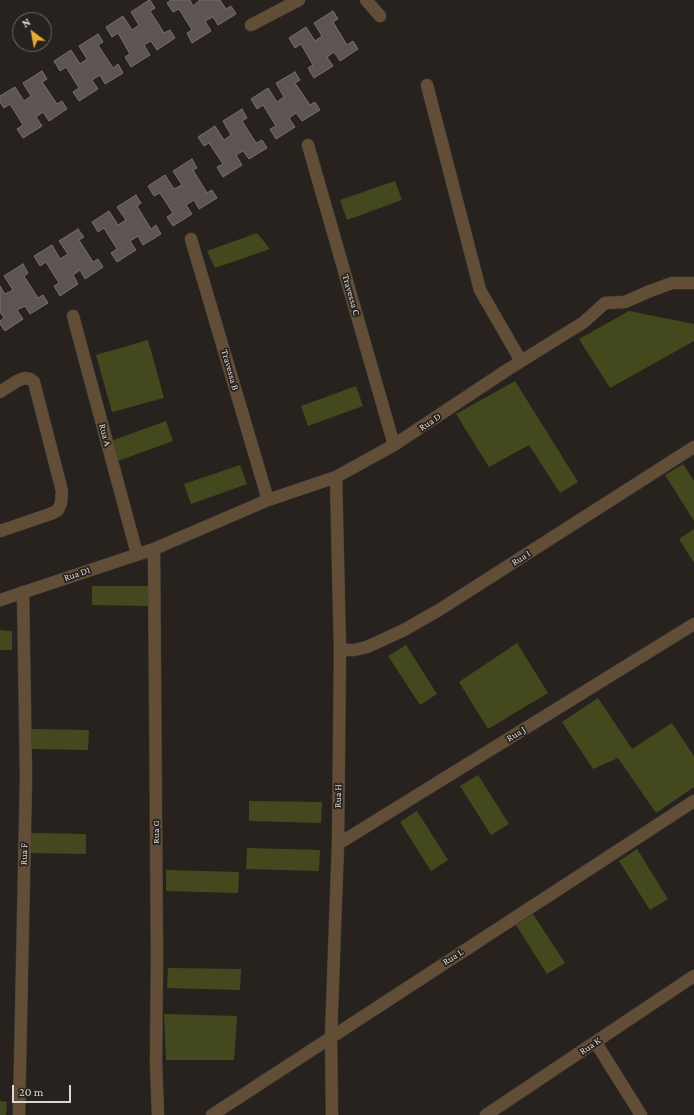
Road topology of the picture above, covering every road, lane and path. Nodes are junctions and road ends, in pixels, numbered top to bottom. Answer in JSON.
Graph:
{"nodes":[{"id":1,"x":299,"y":0,"type":"edge"},
{"id":2,"x":366,"y":0,"type":"edge"},
{"id":3,"x":380,"y":16,"type":"dead end"},
{"id":4,"x":251,"y":25,"type":"dead end"},
{"id":5,"x":428,"y":85,"type":"dead end"},
{"id":6,"x":308,"y":144,"type":"dead end"},
{"id":7,"x":191,"y":239,"type":"dead end"},
{"id":8,"x":694,"y":283,"type":"edge"},
{"id":9,"x":73,"y":316,"type":"dead end"},
{"id":10,"x":521,"y":361,"type":"junction"},
{"id":11,"x":0,"y":392,"type":"edge"},
{"id":12,"x":394,"y":446,"type":"junction"},
{"id":13,"x":694,"y":447,"type":"edge"},
{"id":14,"x":336,"y":477,"type":"junction"},
{"id":15,"x":268,"y":500,"type":"junction"},
{"id":16,"x":0,"y":531,"type":"edge"},
{"id":17,"x":154,"y":549,"type":"junction"},
{"id":18,"x":138,"y":554,"type":"junction"},
{"id":19,"x":23,"y":592,"type":"junction"},
{"id":20,"x":0,"y":600,"type":"edge"},
{"id":21,"x":694,"y":624,"type":"edge"},
{"id":22,"x":340,"y":650,"type":"junction"},
{"id":23,"x":694,"y":801,"type":"edge"},
{"id":24,"x":338,"y":844,"type":"junction"},
{"id":25,"x":694,"y":976,"type":"edge"},
{"id":26,"x":331,"y":1037,"type":"junction"},
{"id":27,"x":596,"y":1042,"type":"junction"},
{"id":28,"x":19,"y":1115,"type":"edge"},
{"id":29,"x":158,"y":1115,"type":"edge"},
{"id":30,"x":212,"y":1115,"type":"edge"},
{"id":31,"x":332,"y":1115,"type":"edge"},
{"id":32,"x":486,"y":1115,"type":"edge"},
{"id":33,"x":641,"y":1115,"type":"edge"}],
"edges":[{"from":1,"to":4,"type":"street"},
{"from":2,"to":3,"type":"street"},
{"from":5,"to":10,"type":"street"},
{"from":6,"to":12,"type":"street","name":"Travessa C"},
{"from":7,"to":15,"type":"street","name":"Travessa B"},
{"from":8,"to":10,"type":"street","name":"Rua D"},
{"from":9,"to":18,"type":"street","name":"Rua A"},
{"from":10,"to":12,"type":"street","name":"Rua D"},
{"from":11,"to":16,"type":"street"},
{"from":12,"to":14,"type":"street","name":"Rua D"},
{"from":13,"to":22,"type":"street","name":"Rua I"},
{"from":14,"to":15,"type":"street","name":"Rua D"},
{"from":14,"to":22,"type":"street","name":"Rua H"},
{"from":15,"to":17,"type":"street","name":"Rua D"},
{"from":17,"to":18,"type":"street","name":"Rua D1"},
{"from":17,"to":29,"type":"street","name":"Rua G"},
{"from":18,"to":19,"type":"street","name":"Rua D1"},
{"from":19,"to":20,"type":"street","name":"Rua D1"},
{"from":19,"to":28,"type":"street","name":"Rua F"},
{"from":21,"to":24,"type":"street","name":"Rua J"},
{"from":22,"to":24,"type":"street","name":"Rua H"},
{"from":23,"to":26,"type":"street","name":"Rua L"},
{"from":24,"to":26,"type":"street","name":"Rua H"},
{"from":25,"to":27,"type":"street","name":"Rua K"},
{"from":26,"to":30,"type":"street","name":"Rua L"},
{"from":26,"to":31,"type":"street","name":"Rua H"},
{"from":27,"to":32,"type":"street","name":"Rua K"},
{"from":27,"to":33,"type":"street"}]}
